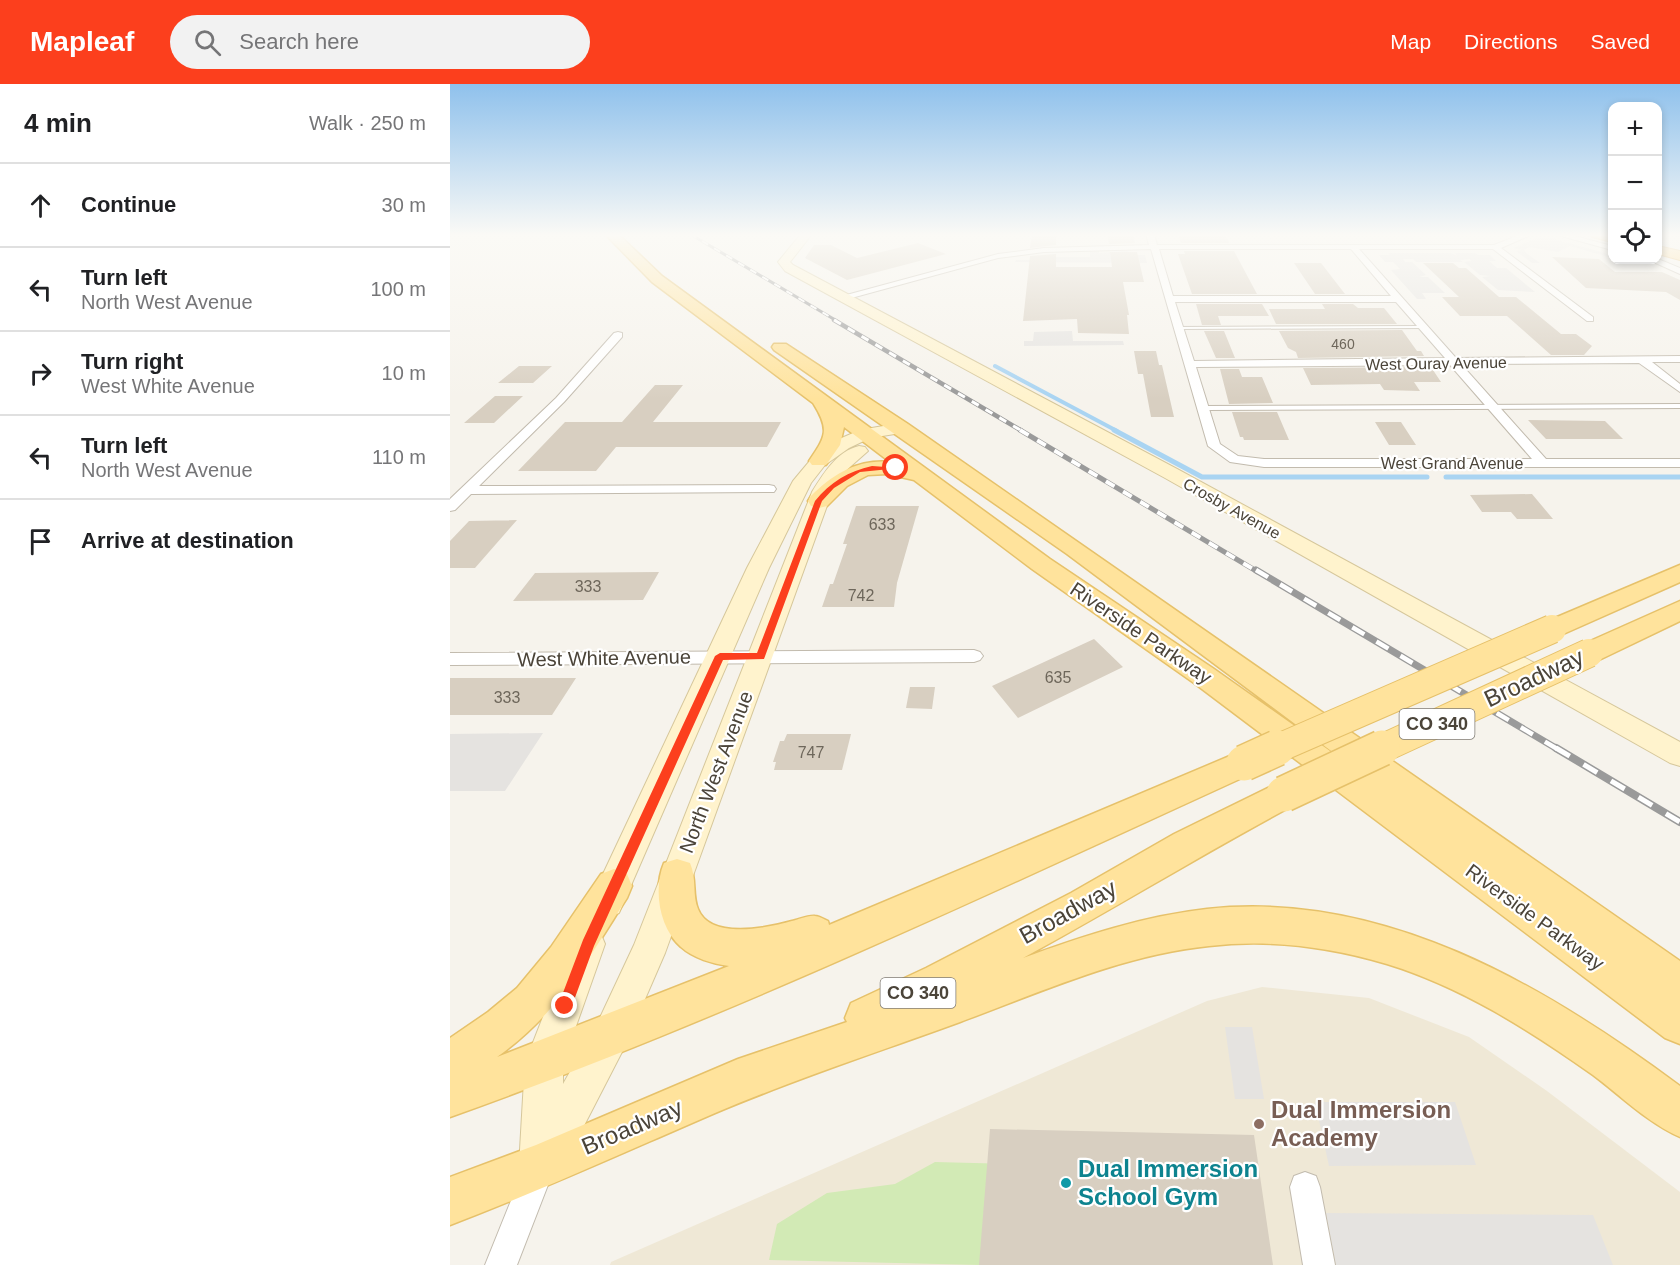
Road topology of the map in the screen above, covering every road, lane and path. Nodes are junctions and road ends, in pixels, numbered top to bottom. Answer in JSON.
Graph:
{"nodes":[{"id":1,"x":671,"y":289,"type":"edge"},
{"id":2,"x":829,"y":289,"type":"edge"},
{"id":3,"x":874,"y":289,"type":"edge"},
{"id":4,"x":1167,"y":289,"type":"edge"},
{"id":5,"x":1390,"y":289,"type":"edge"},
{"id":6,"x":1551,"y":289,"type":"edge"},
{"id":7,"x":844,"y":297,"type":"junction"},
{"id":8,"x":1398,"y":298,"type":"junction"},
{"id":9,"x":1170,"y":299,"type":"junction"},
{"id":10,"x":1590,"y":319,"type":"dead end"},
{"id":11,"x":1423,"y":327,"type":"junction"},
{"id":12,"x":1178,"y":328,"type":"junction"},
{"id":13,"x":618,"y":335,"type":"dead end"},
{"id":14,"x":768,"y":339,"type":"dead end"},
{"id":15,"x":1641,"y":359,"type":"junction"},
{"id":16,"x":1680,"y":359,"type":"edge"},
{"id":17,"x":1455,"y":363,"type":"junction"},
{"id":18,"x":1191,"y":364,"type":"junction"},
{"id":19,"x":1680,"y":389,"type":"edge"},
{"id":20,"x":820,"y":400,"type":"junction"},
{"id":21,"x":1680,"y":406,"type":"edge"},
{"id":22,"x":1493,"y":407,"type":"junction"},
{"id":23,"x":1203,"y":408,"type":"junction"},
{"id":24,"x":901,"y":428,"type":"junction"},
{"id":25,"x":872,"y":438,"type":"junction"},
{"id":26,"x":819,"y":461,"type":"junction"},
{"id":27,"x":1542,"y":463,"type":"junction"},
{"id":28,"x":1680,"y":463,"type":"edge"},
{"id":29,"x":923,"y":476,"type":"junction"},
{"id":30,"x":769,"y":489,"type":"dead end"},
{"id":31,"x":459,"y":494,"type":"edge"},
{"id":32,"x":819,"y":501,"type":"junction"},
{"id":33,"x":450,"y":507,"type":"edge"},
{"id":34,"x":1680,"y":573,"type":"edge"},
{"id":35,"x":1680,"y":610,"type":"edge"},
{"id":36,"x":720,"y":656,"type":"junction"},
{"id":37,"x":760,"y":656,"type":"junction"},
{"id":38,"x":974,"y":656,"type":"dead end"},
{"id":39,"x":450,"y":659,"type":"edge"},
{"id":40,"x":1680,"y":755,"type":"edge"},
{"id":41,"x":677,"y":875,"type":"junction"},
{"id":42,"x":614,"y":886,"type":"junction"},
{"id":43,"x":940,"y":897,"type":"junction"},
{"id":44,"x":1680,"y":985,"type":"edge"},
{"id":45,"x":1680,"y":1023,"type":"edge"},
{"id":46,"x":610,"y":1037,"type":"junction"},
{"id":47,"x":450,"y":1062,"type":"edge"},
{"id":48,"x":544,"y":1063,"type":"junction"},
{"id":49,"x":721,"y":1089,"type":"junction"},
{"id":50,"x":450,"y":1095,"type":"edge"},
{"id":51,"x":1680,"y":1114,"type":"edge"},
{"id":52,"x":540,"y":1167,"type":"junction"},
{"id":53,"x":1305,"y":1187,"type":"dead end"},
{"id":54,"x":450,"y":1201,"type":"edge"},
{"id":55,"x":501,"y":1265,"type":"edge"},
{"id":56,"x":1319,"y":1265,"type":"edge"}],
"edges":[{"from":1,"to":20,"type":"main road","name":"Riverside Parkway"},
{"from":2,"to":7,"type":"street","name":"Crosby Avenue"},
{"from":3,"to":7,"type":"street"},
{"from":4,"to":9,"type":"street"},
{"from":5,"to":8,"type":"street"},
{"from":6,"to":10,"type":"street"},
{"from":7,"to":40,"type":"street","name":"Crosby Avenue"},
{"from":8,"to":9,"type":"street"},
{"from":8,"to":11,"type":"street"},
{"from":9,"to":12,"type":"street"},
{"from":11,"to":12,"type":"lane"},
{"from":11,"to":17,"type":"street"},
{"from":12,"to":18,"type":"street"},
{"from":13,"to":31,"type":"street"},
{"from":14,"to":24,"type":"main road","name":"Riverside Parkway"},
{"from":15,"to":16,"type":"street","name":"West Ouray Avenue"},
{"from":15,"to":17,"type":"street","name":"West Ouray Avenue"},
{"from":15,"to":19,"type":"street"},
{"from":17,"to":18,"type":"street","name":"West Ouray Avenue"},
{"from":17,"to":22,"type":"street"},
{"from":18,"to":23,"type":"street"},
{"from":20,"to":25,"type":"main road","name":"Riverside Parkway"},
{"from":20,"to":26,"type":"main road"},
{"from":21,"to":22,"type":"lane"},
{"from":22,"to":23,"type":"lane"},
{"from":22,"to":27,"type":"street"},
{"from":23,"to":27,"type":"street","name":"West Grand Avenue"},
{"from":24,"to":25,"type":"street","name":"North West Avenue"},
{"from":24,"to":44,"type":"main road","name":"Riverside Parkway"},
{"from":25,"to":26,"type":"street","name":"North West Avenue"},
{"from":25,"to":29,"type":"main road","name":"Riverside Parkway"},
{"from":25,"to":32,"type":"street","name":"North West Avenue"},
{"from":26,"to":36,"type":"street","name":"North West Avenue"},
{"from":27,"to":28,"type":"street","name":"West Grand Avenue"},
{"from":29,"to":32,"type":"main road"},
{"from":29,"to":45,"type":"main road","name":"Riverside Parkway"},
{"from":30,"to":31,"type":"street"},
{"from":31,"to":33,"type":"street"},
{"from":32,"to":37,"type":"street","name":"North West Avenue"},
{"from":34,"to":43,"type":"main road","name":"Broadway","number":"CO 340","bridge":true},
{"from":35,"to":49,"type":"main road","name":"Broadway","number":"CO 340","bridge":true},
{"from":36,"to":37,"type":"street","name":"West White Avenue"},
{"from":36,"to":39,"type":"street","name":"West White Avenue"},
{"from":36,"to":42,"type":"street","name":"North West Avenue"},
{"from":37,"to":38,"type":"street","name":"West White Avenue"},
{"from":37,"to":41,"type":"street","name":"North West Avenue"},
{"from":41,"to":43,"type":"main road"},
{"from":41,"to":46,"type":"street","name":"North West Avenue"},
{"from":42,"to":47,"type":"main road"},
{"from":42,"to":48,"type":"street","name":"North West Avenue"},
{"from":43,"to":46,"type":"main road","name":"Broadway","number":"CO 340"},
{"from":46,"to":48,"type":"main road","name":"Broadway","number":"CO 340"},
{"from":46,"to":52,"type":"street","name":"North West Avenue"},
{"from":48,"to":50,"type":"main road","name":"Broadway","number":"CO 340"},
{"from":48,"to":52,"type":"street","name":"North West Avenue"},
{"from":49,"to":51,"type":"main road"},
{"from":49,"to":52,"type":"main road","name":"Broadway","number":"CO 340"},
{"from":52,"to":54,"type":"main road","name":"Broadway","number":"CO 340"},
{"from":52,"to":55,"type":"street","name":"North West Avenue"},
{"from":53,"to":56,"type":"street"}]}
